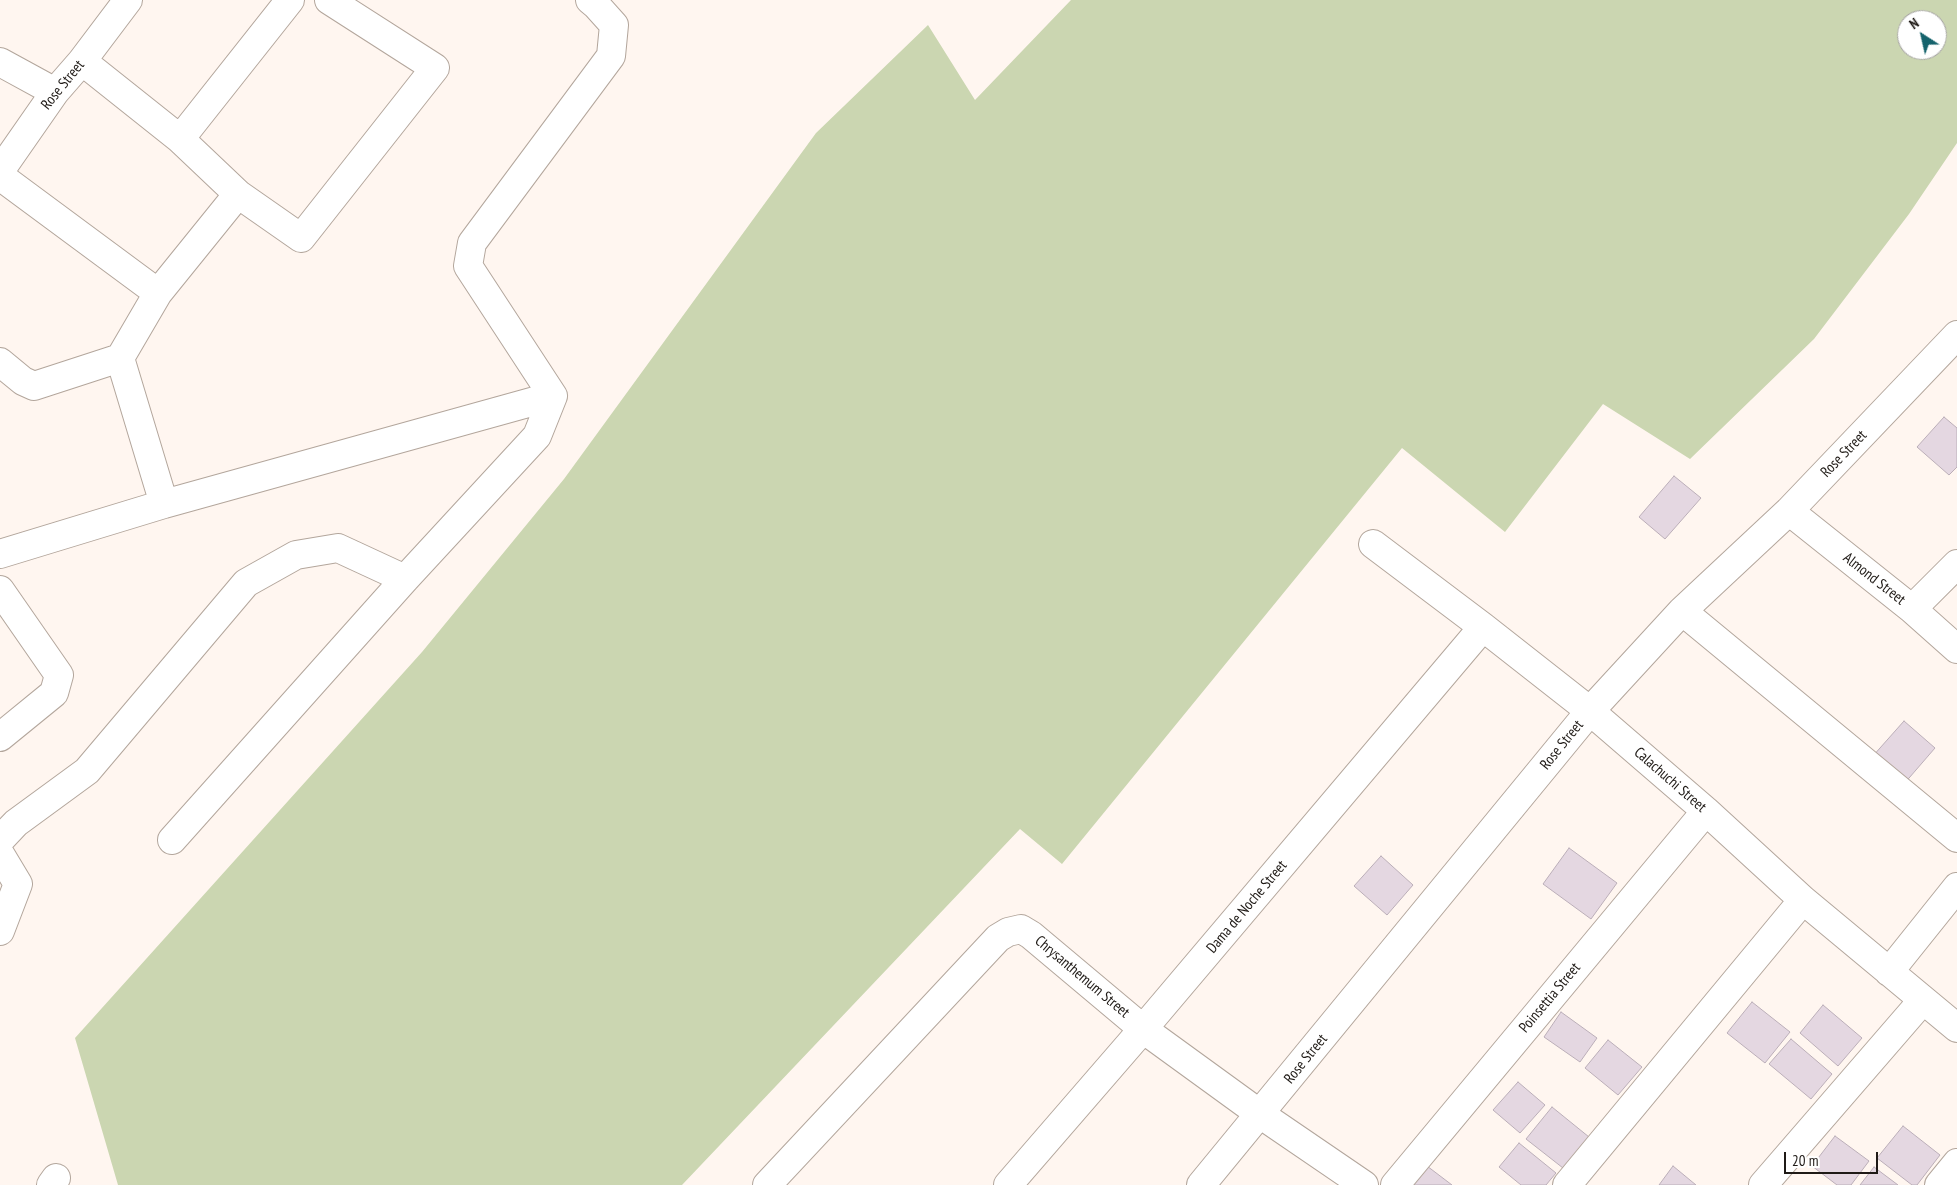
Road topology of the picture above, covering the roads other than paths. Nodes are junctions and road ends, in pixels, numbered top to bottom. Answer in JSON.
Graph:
{"nodes":[{"id":1,"x":128,"y":0,"type":"edge"},
{"id":2,"x":290,"y":0,"type":"edge"},
{"id":3,"x":329,"y":0,"type":"edge"},
{"id":4,"x":595,"y":2,"type":"edge"},
{"id":5,"x":82,"y":61,"type":"junction"},
{"id":6,"x":0,"y":62,"type":"edge"},
{"id":7,"x":55,"y":92,"type":"junction"},
{"id":8,"x":180,"y":140,"type":"junction"},
{"id":9,"x":0,"y":170,"type":"edge"},
{"id":10,"x":0,"y":176,"type":"edge"},
{"id":11,"x":238,"y":194,"type":"junction"},
{"id":12,"x":158,"y":293,"type":"junction"},
{"id":13,"x":1957,"y":335,"type":"edge"},
{"id":14,"x":120,"y":358,"type":"junction"},
{"id":15,"x":0,"y":362,"type":"edge"},
{"id":16,"x":553,"y":396,"type":"junction"},
{"id":17,"x":164,"y":504,"type":"junction"},
{"id":18,"x":1789,"y":511,"type":"junction"},
{"id":19,"x":1373,"y":544,"type":"dead end"},
{"id":20,"x":0,"y":554,"type":"edge"},
{"id":21,"x":1957,"y":564,"type":"edge"},
{"id":22,"x":405,"y":579,"type":"junction"},
{"id":23,"x":0,"y":590,"type":"edge"},
{"id":24,"x":1912,"y":609,"type":"junction"},
{"id":25,"x":1682,"y":611,"type":"junction"},
{"id":26,"x":1483,"y":627,"type":"junction"},
{"id":27,"x":1957,"y":649,"type":"edge"},
{"id":28,"x":1590,"y":712,"type":"junction"},
{"id":29,"x":0,"y":737,"type":"edge"},
{"id":30,"x":1706,"y":811,"type":"junction"},
{"id":31,"x":1957,"y":838,"type":"edge"},
{"id":32,"x":0,"y":840,"type":"edge"},
{"id":33,"x":172,"y":840,"type":"dead end"},
{"id":34,"x":0,"y":854,"type":"edge"},
{"id":35,"x":1957,"y":887,"type":"edge"},
{"id":36,"x":1803,"y":900,"type":"junction"},
{"id":37,"x":0,"y":931,"type":"edge"},
{"id":38,"x":1889,"y":972,"type":"junction"},
{"id":39,"x":1923,"y":1000,"type":"junction"},
{"id":40,"x":1957,"y":1028,"type":"edge"},
{"id":41,"x":1143,"y":1029,"type":"junction"},
{"id":42,"x":1260,"y":1114,"type":"junction"},
{"id":43,"x":1957,"y":1163,"type":"edge"},
{"id":44,"x":767,"y":1185,"type":"edge"},
{"id":45,"x":1008,"y":1185,"type":"edge"},
{"id":46,"x":1200,"y":1185,"type":"edge"},
{"id":47,"x":1364,"y":1185,"type":"edge"},
{"id":48,"x":1395,"y":1185,"type":"edge"},
{"id":49,"x":1567,"y":1185,"type":"edge"},
{"id":50,"x":1763,"y":1185,"type":"edge"},
{"id":51,"x":1939,"y":1185,"type":"edge"}],
"edges":[{"from":1,"to":5,"type":"street","name":"Rose Street"},
{"from":2,"to":8,"type":"street"},
{"from":3,"to":11,"type":"street"},
{"from":4,"to":16,"type":"street"},
{"from":5,"to":7,"type":"street","name":"Rose Street"},
{"from":5,"to":8,"type":"street"},
{"from":6,"to":7,"type":"street"},
{"from":7,"to":9,"type":"street","name":"Rose Street"},
{"from":8,"to":11,"type":"street"},
{"from":10,"to":12,"type":"street"},
{"from":11,"to":12,"type":"street"},
{"from":12,"to":14,"type":"street"},
{"from":13,"to":18,"type":"street","name":"Rose Street"},
{"from":14,"to":15,"type":"street"},
{"from":14,"to":17,"type":"street"},
{"from":16,"to":17,"type":"street"},
{"from":16,"to":22,"type":"street"},
{"from":17,"to":20,"type":"street"},
{"from":18,"to":24,"type":"street","name":"Almond Street"},
{"from":18,"to":25,"type":"street","name":"Rose Street"},
{"from":19,"to":26,"type":"street","name":"Calachuchi Street"},
{"from":21,"to":24,"type":"street"},
{"from":22,"to":32,"type":"street"},
{"from":22,"to":33,"type":"street"},
{"from":23,"to":29,"type":"street"},
{"from":24,"to":27,"type":"street","name":"Almond Street"},
{"from":25,"to":28,"type":"street","name":"Rose Street"},
{"from":25,"to":31,"type":"street"},
{"from":26,"to":28,"type":"street","name":"Calachuchi Street"},
{"from":26,"to":41,"type":"street","name":"Dama de Noche Street"},
{"from":28,"to":30,"type":"street","name":"Calachuchi Street"},
{"from":28,"to":42,"type":"street","name":"Rose Street"},
{"from":30,"to":36,"type":"street","name":"Calachuchi Street"},
{"from":30,"to":48,"type":"street","name":"Poinsettia Street"},
{"from":34,"to":37,"type":"street"},
{"from":35,"to":38,"type":"street"},
{"from":36,"to":38,"type":"street","name":"Calachuchi Street"},
{"from":36,"to":49,"type":"street"},
{"from":38,"to":39,"type":"street","name":"Calachuchi Street"},
{"from":39,"to":40,"type":"street","name":"Calachuchi Street"},
{"from":39,"to":50,"type":"street"},
{"from":41,"to":42,"type":"street","name":"Chrysanthemum Street"},
{"from":41,"to":44,"type":"street","name":"Chrysanthemum Street"},
{"from":41,"to":45,"type":"street","name":"Dama de Noche Street"},
{"from":42,"to":46,"type":"street","name":"Rose Street"},
{"from":42,"to":47,"type":"street","name":"Chrysanthemum Street"},
{"from":43,"to":51,"type":"street"}]}
